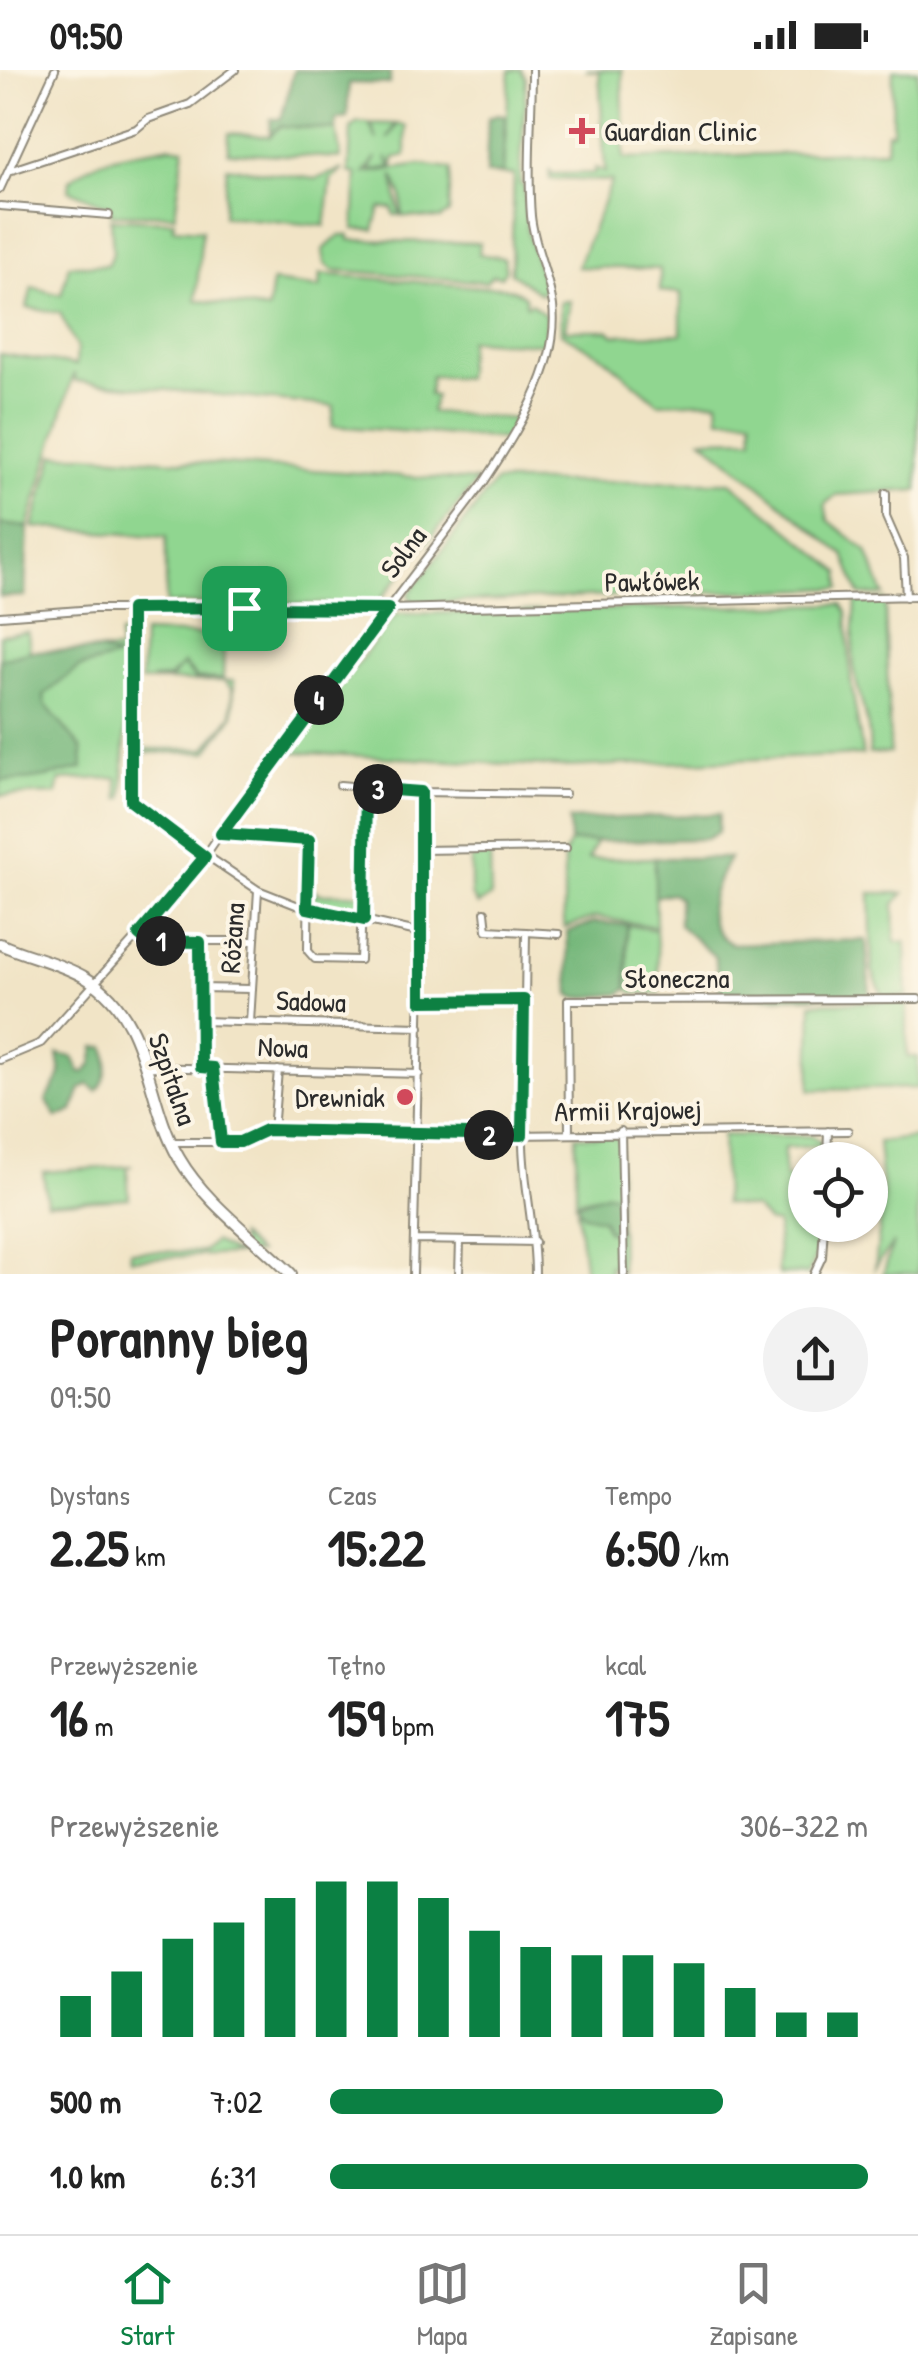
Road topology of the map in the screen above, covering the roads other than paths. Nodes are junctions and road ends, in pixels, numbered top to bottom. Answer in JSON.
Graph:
{"nodes":[{"id":1,"x":55,"y":70,"type":"edge"},
{"id":2,"x":235,"y":70,"type":"edge"},
{"id":3,"x":532,"y":70,"type":"edge"},
{"id":4,"x":9,"y":171,"type":"junction"},
{"id":5,"x":0,"y":190,"type":"edge"},
{"id":6,"x":0,"y":206,"type":"edge"},
{"id":7,"x":110,"y":215,"type":"dead end"},
{"id":8,"x":886,"y":493,"type":"dead end"},
{"id":9,"x":906,"y":596,"type":"junction"},
{"id":10,"x":918,"y":596,"type":"edge"},
{"id":11,"x":131,"y":609,"type":"junction"},
{"id":12,"x":388,"y":609,"type":"junction"},
{"id":13,"x":0,"y":616,"type":"edge"},
{"id":14,"x":340,"y":785,"type":"dead end"},
{"id":15,"x":366,"y":788,"type":"junction"},
{"id":16,"x":421,"y":792,"type":"junction"},
{"id":17,"x":566,"y":794,"type":"dead end"},
{"id":18,"x":221,"y":834,"type":"junction"},
{"id":19,"x":566,"y":848,"type":"dead end"},
{"id":20,"x":420,"y":850,"type":"junction"},
{"id":21,"x":205,"y":857,"type":"junction"},
{"id":22,"x":258,"y":890,"type":"junction"},
{"id":23,"x":307,"y":908,"type":"junction"},
{"id":24,"x":485,"y":912,"type":"dead end"},
{"id":25,"x":364,"y":920,"type":"junction"},
{"id":26,"x":526,"y":932,"type":"junction"},
{"id":27,"x":418,"y":934,"type":"junction"},
{"id":28,"x":559,"y":934,"type":"dead end"},
{"id":29,"x":139,"y":935,"type":"junction"},
{"id":30,"x":254,"y":941,"type":"junction"},
{"id":31,"x":200,"y":942,"type":"junction"},
{"id":32,"x":0,"y":944,"type":"edge"},
{"id":33,"x":96,"y":985,"type":"junction"},
{"id":34,"x":200,"y":988,"type":"junction"},
{"id":35,"x":250,"y":990,"type":"junction"},
{"id":36,"x":918,"y":999,"type":"edge"},
{"id":37,"x":524,"y":1000,"type":"junction"},
{"id":38,"x":421,"y":1001,"type":"junction"},
{"id":39,"x":200,"y":1021,"type":"junction"},
{"id":40,"x":250,"y":1022,"type":"junction"},
{"id":41,"x":420,"y":1027,"type":"junction"},
{"id":42,"x":0,"y":1060,"type":"edge"},
{"id":43,"x":146,"y":1067,"type":"junction"},
{"id":44,"x":201,"y":1067,"type":"junction"},
{"id":45,"x":213,"y":1068,"type":"junction"},
{"id":46,"x":278,"y":1070,"type":"junction"},
{"id":47,"x":419,"y":1074,"type":"junction"},
{"id":48,"x":273,"y":1131,"type":"junction"},
{"id":49,"x":621,"y":1131,"type":"junction"},
{"id":50,"x":828,"y":1131,"type":"junction"},
{"id":51,"x":848,"y":1132,"type":"dead end"},
{"id":52,"x":569,"y":1133,"type":"junction"},
{"id":53,"x":417,"y":1134,"type":"junction"},
{"id":54,"x":522,"y":1135,"type":"junction"},
{"id":55,"x":171,"y":1142,"type":"junction"},
{"id":56,"x":221,"y":1142,"type":"junction"},
{"id":57,"x":828,"y":1142,"type":"edge"},
{"id":58,"x":414,"y":1240,"type":"junction"},
{"id":59,"x":460,"y":1241,"type":"junction"},
{"id":60,"x":535,"y":1242,"type":"junction"},
{"id":61,"x":823,"y":1242,"type":"edge"},
{"id":62,"x":291,"y":1274,"type":"edge"},
{"id":63,"x":412,"y":1274,"type":"edge"},
{"id":64,"x":459,"y":1274,"type":"edge"},
{"id":65,"x":535,"y":1274,"type":"edge"},
{"id":66,"x":624,"y":1274,"type":"edge"},
{"id":67,"x":814,"y":1274,"type":"edge"}],
"edges":[{"from":1,"to":4,"type":"street"},
{"from":2,"to":4,"type":"street"},
{"from":3,"to":12,"type":"street","name":"Solna"},
{"from":4,"to":5,"type":"street"},
{"from":6,"to":7,"type":"street"},
{"from":8,"to":9,"type":"street"},
{"from":9,"to":10,"type":"street","name":"Pawłówek"},
{"from":9,"to":12,"type":"street","name":"Pawłówek"},
{"from":11,"to":12,"type":"street","name":"Pawłówek"},
{"from":11,"to":13,"type":"street","name":"Pawłówek"},
{"from":11,"to":21,"type":"street"},
{"from":12,"to":18,"type":"street","name":"Solna"},
{"from":14,"to":15,"type":"street"},
{"from":15,"to":16,"type":"street"},
{"from":15,"to":25,"type":"street"},
{"from":16,"to":17,"type":"street"},
{"from":16,"to":20,"type":"street"},
{"from":18,"to":21,"type":"street","name":"Solna"},
{"from":18,"to":23,"type":"street"},
{"from":19,"to":20,"type":"street"},
{"from":20,"to":27,"type":"street"},
{"from":21,"to":22,"type":"street"},
{"from":21,"to":29,"type":"street","name":"Solna"},
{"from":22,"to":23,"type":"street"},
{"from":22,"to":30,"type":"street","name":"Różana"},
{"from":23,"to":25,"type":"street"},
{"from":23,"to":25,"type":"street"},
{"from":24,"to":26,"type":"street"},
{"from":25,"to":27,"type":"street"},
{"from":26,"to":28,"type":"street"},
{"from":26,"to":37,"type":"street"},
{"from":27,"to":38,"type":"street"},
{"from":29,"to":31,"type":"street"},
{"from":29,"to":33,"type":"street","name":"Solna"},
{"from":30,"to":31,"type":"street"},
{"from":30,"to":35,"type":"street","name":"Różana"},
{"from":31,"to":34,"type":"street"},
{"from":32,"to":33,"type":"street"},
{"from":33,"to":42,"type":"street","name":"Solna"},
{"from":33,"to":43,"type":"street","name":"Szpitalna"},
{"from":34,"to":35,"type":"street","name":"Różana"},
{"from":34,"to":39,"type":"street"},
{"from":35,"to":40,"type":"street","name":"Różana"},
{"from":36,"to":52,"type":"street","name":"Słoneczna"},
{"from":37,"to":38,"type":"street"},
{"from":37,"to":54,"type":"street"},
{"from":38,"to":41,"type":"street"},
{"from":39,"to":40,"type":"street","name":"Sadowa"},
{"from":39,"to":44,"type":"street"},
{"from":40,"to":41,"type":"street","name":"Sadowa"},
{"from":41,"to":47,"type":"street"},
{"from":43,"to":44,"type":"street","name":"Nowa"},
{"from":43,"to":55,"type":"street","name":"Szpitalna"},
{"from":44,"to":45,"type":"street","name":"Nowa"},
{"from":45,"to":46,"type":"street","name":"Nowa"},
{"from":45,"to":56,"type":"street"},
{"from":46,"to":47,"type":"street","name":"Nowa"},
{"from":46,"to":48,"type":"street"},
{"from":47,"to":53,"type":"street"},
{"from":48,"to":53,"type":"street","name":"Armii Krajowej"},
{"from":48,"to":56,"type":"street","name":"Armii Krajowej"},
{"from":49,"to":50,"type":"street","name":"Armii Krajowej"},
{"from":49,"to":52,"type":"street","name":"Armii Krajowej"},
{"from":49,"to":66,"type":"street"},
{"from":50,"to":51,"type":"street","name":"Armii Krajowej"},
{"from":50,"to":57,"type":"street"},
{"from":52,"to":54,"type":"street","name":"Armii Krajowej"},
{"from":53,"to":54,"type":"street","name":"Armii Krajowej"},
{"from":53,"to":58,"type":"street"},
{"from":54,"to":60,"type":"street"},
{"from":55,"to":56,"type":"street","name":"Armii Krajowej"},
{"from":55,"to":62,"type":"street","name":"Szpitalna"},
{"from":58,"to":59,"type":"street"},
{"from":58,"to":63,"type":"street"},
{"from":59,"to":60,"type":"street"},
{"from":59,"to":64,"type":"street"},
{"from":60,"to":65,"type":"street"},
{"from":61,"to":67,"type":"street"}]}
